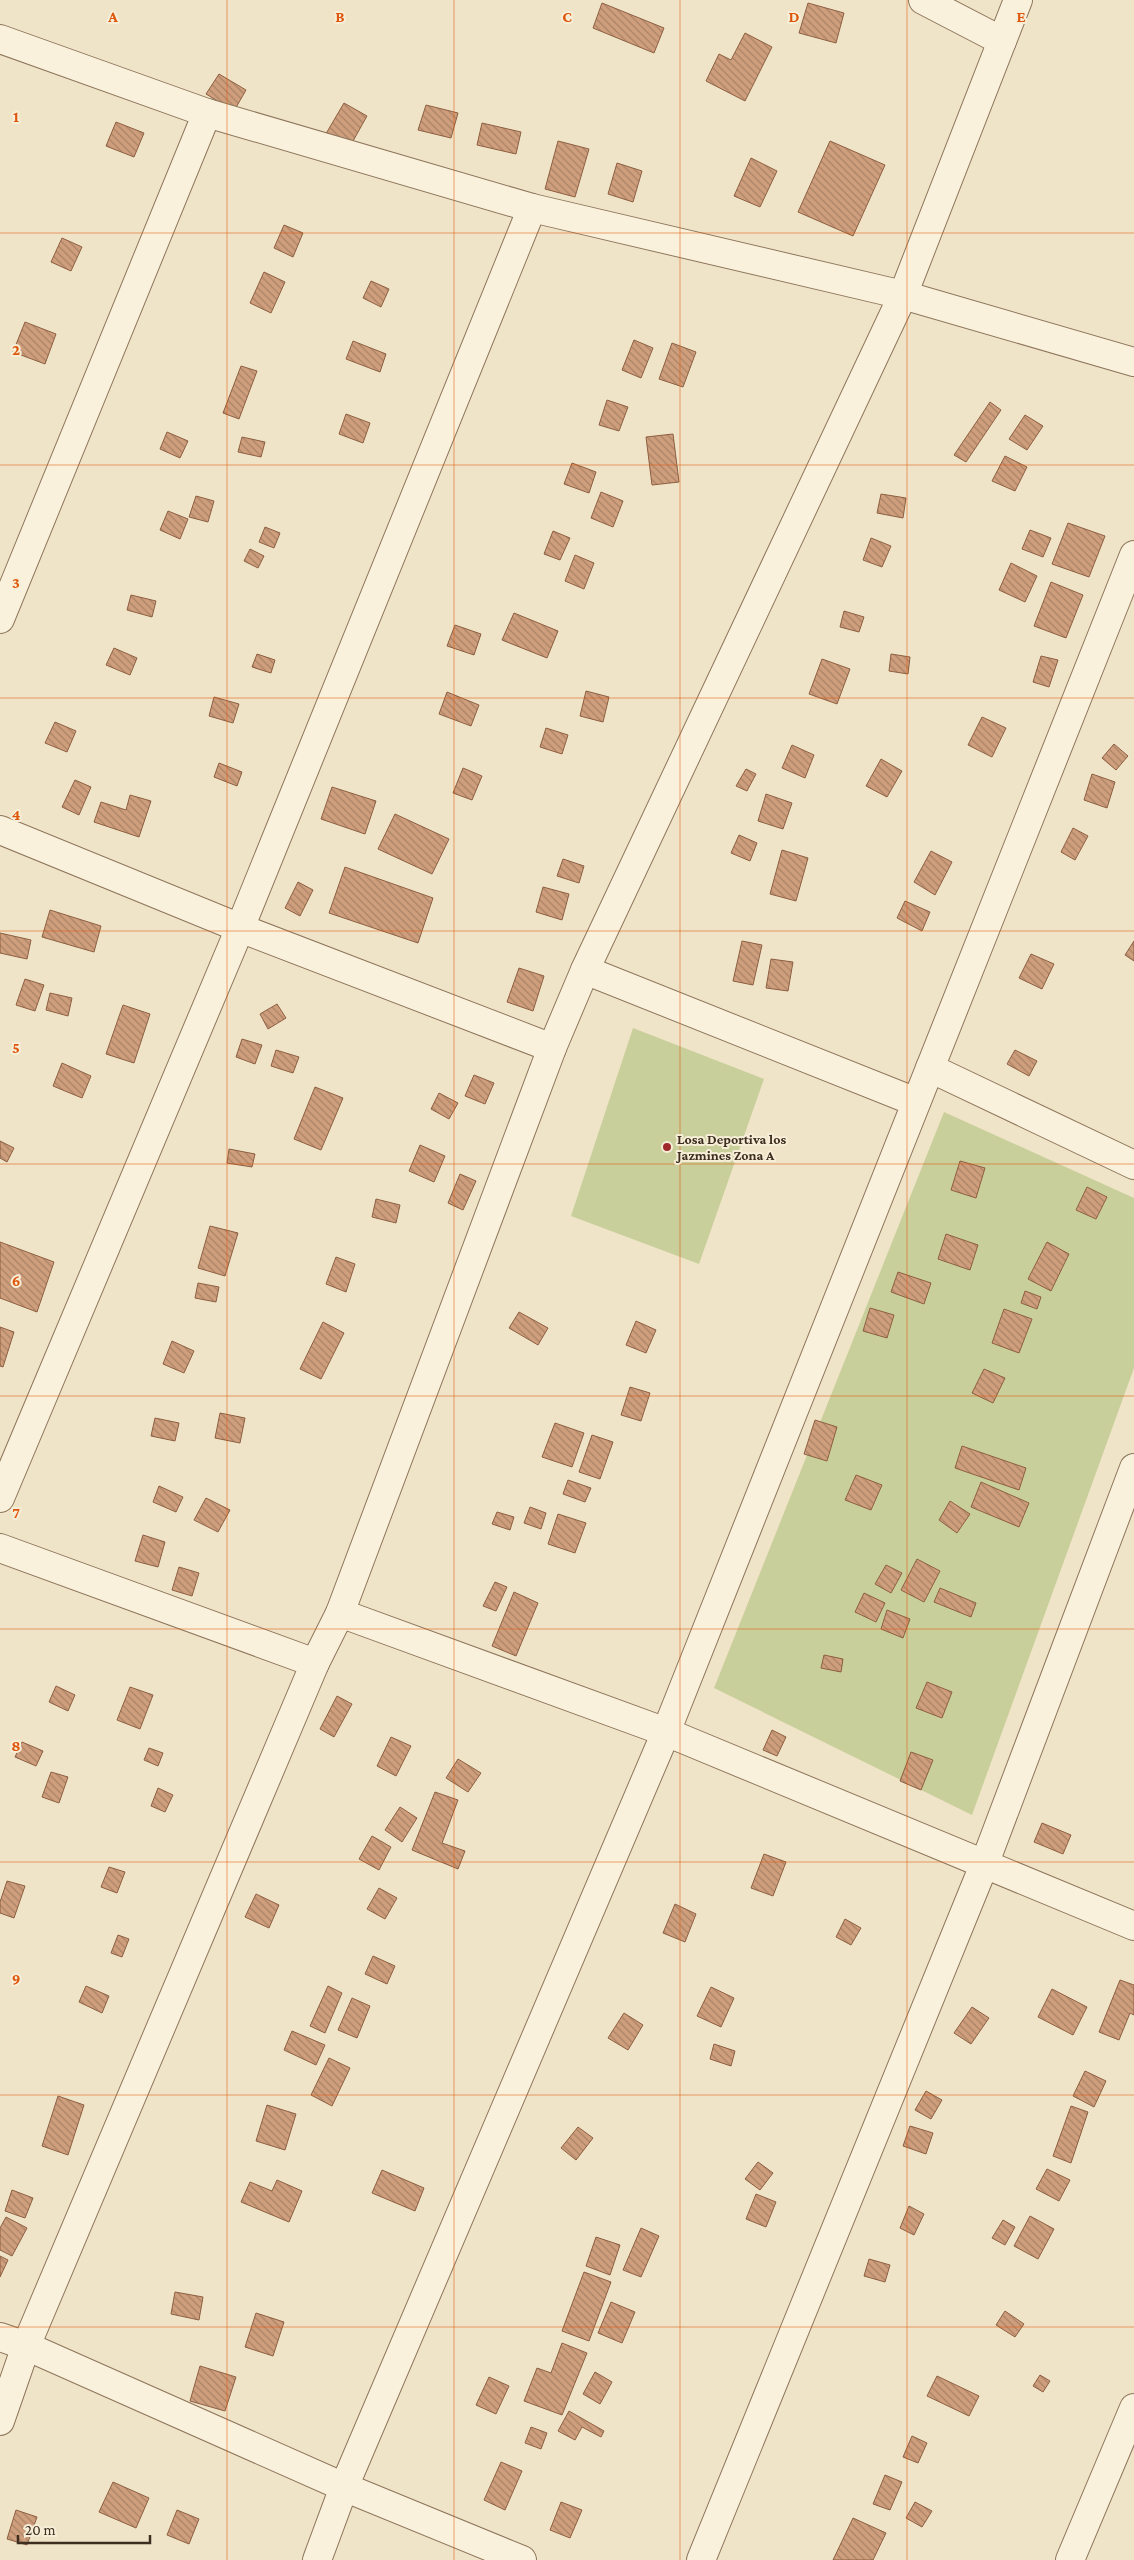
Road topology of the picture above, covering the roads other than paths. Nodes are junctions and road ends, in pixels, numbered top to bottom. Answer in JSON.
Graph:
{"nodes":[{"id":1,"x":923,"y":0,"type":"edge"},
{"id":2,"x":1018,"y":0,"type":"edge"},
{"id":3,"x":0,"y":39,"type":"edge"},
{"id":4,"x":1002,"y":41,"type":"junction"},
{"id":5,"x":207,"y":113,"type":"junction"},
{"id":6,"x":532,"y":208,"type":"junction"},
{"id":7,"x":903,"y":295,"type":"junction"},
{"id":8,"x":1134,"y":362,"type":"edge"},
{"id":9,"x":1134,"y":556,"type":"edge"},
{"id":10,"x":0,"y":619,"type":"edge"},
{"id":11,"x":0,"y":830,"type":"edge"},
{"id":12,"x":240,"y":928,"type":"junction"},
{"id":13,"x":586,"y":970,"type":"junction"},
{"id":14,"x":552,"y":1048,"type":"junction"},
{"id":15,"x":930,"y":1068,"type":"junction"},
{"id":16,"x":916,"y":1102,"type":"junction"},
{"id":17,"x":1134,"y":1166,"type":"edge"},
{"id":18,"x":1134,"y":1468,"type":"edge"},
{"id":19,"x":0,"y":1498,"type":"edge"},
{"id":20,"x":0,"y":1548,"type":"edge"},
{"id":21,"x":340,"y":1613,"type":"junction"},
{"id":22,"x":315,"y":1663,"type":"junction"},
{"id":23,"x":666,"y":1732,"type":"junction"},
{"id":24,"x":984,"y":1865,"type":"junction"},
{"id":25,"x":1134,"y":1926,"type":"edge"},
{"id":26,"x":0,"y":2336,"type":"edge"},
{"id":27,"x":26,"y":2346,"type":"junction"},
{"id":28,"x":1134,"y":2408,"type":"edge"},
{"id":29,"x":0,"y":2421,"type":"edge"},
{"id":30,"x":344,"y":2487,"type":"junction"},
{"id":31,"x":317,"y":2560,"type":"edge"},
{"id":32,"x":522,"y":2560,"type":"edge"},
{"id":33,"x":701,"y":2560,"type":"edge"},
{"id":34,"x":1070,"y":2560,"type":"edge"}],
"edges":[{"from":1,"to":4,"type":"street"},
{"from":2,"to":4,"type":"street"},
{"from":3,"to":5,"type":"street"},
{"from":4,"to":7,"type":"street"},
{"from":5,"to":6,"type":"street"},
{"from":5,"to":10,"type":"street"},
{"from":6,"to":7,"type":"street"},
{"from":6,"to":12,"type":"street"},
{"from":7,"to":8,"type":"street"},
{"from":7,"to":13,"type":"street"},
{"from":9,"to":15,"type":"street"},
{"from":11,"to":12,"type":"street"},
{"from":12,"to":14,"type":"street"},
{"from":12,"to":19,"type":"street"},
{"from":13,"to":14,"type":"street"},
{"from":13,"to":16,"type":"street"},
{"from":14,"to":21,"type":"street"},
{"from":15,"to":16,"type":"street"},
{"from":15,"to":17,"type":"street"},
{"from":16,"to":23,"type":"street"},
{"from":18,"to":24,"type":"street"},
{"from":20,"to":22,"type":"street"},
{"from":21,"to":22,"type":"street"},
{"from":21,"to":23,"type":"street"},
{"from":22,"to":27,"type":"street"},
{"from":23,"to":24,"type":"street"},
{"from":23,"to":30,"type":"street"},
{"from":24,"to":25,"type":"street"},
{"from":24,"to":33,"type":"street"},
{"from":26,"to":27,"type":"street"},
{"from":27,"to":29,"type":"street"},
{"from":27,"to":30,"type":"street"},
{"from":28,"to":34,"type":"street"},
{"from":30,"to":31,"type":"street"},
{"from":30,"to":32,"type":"street"}]}
